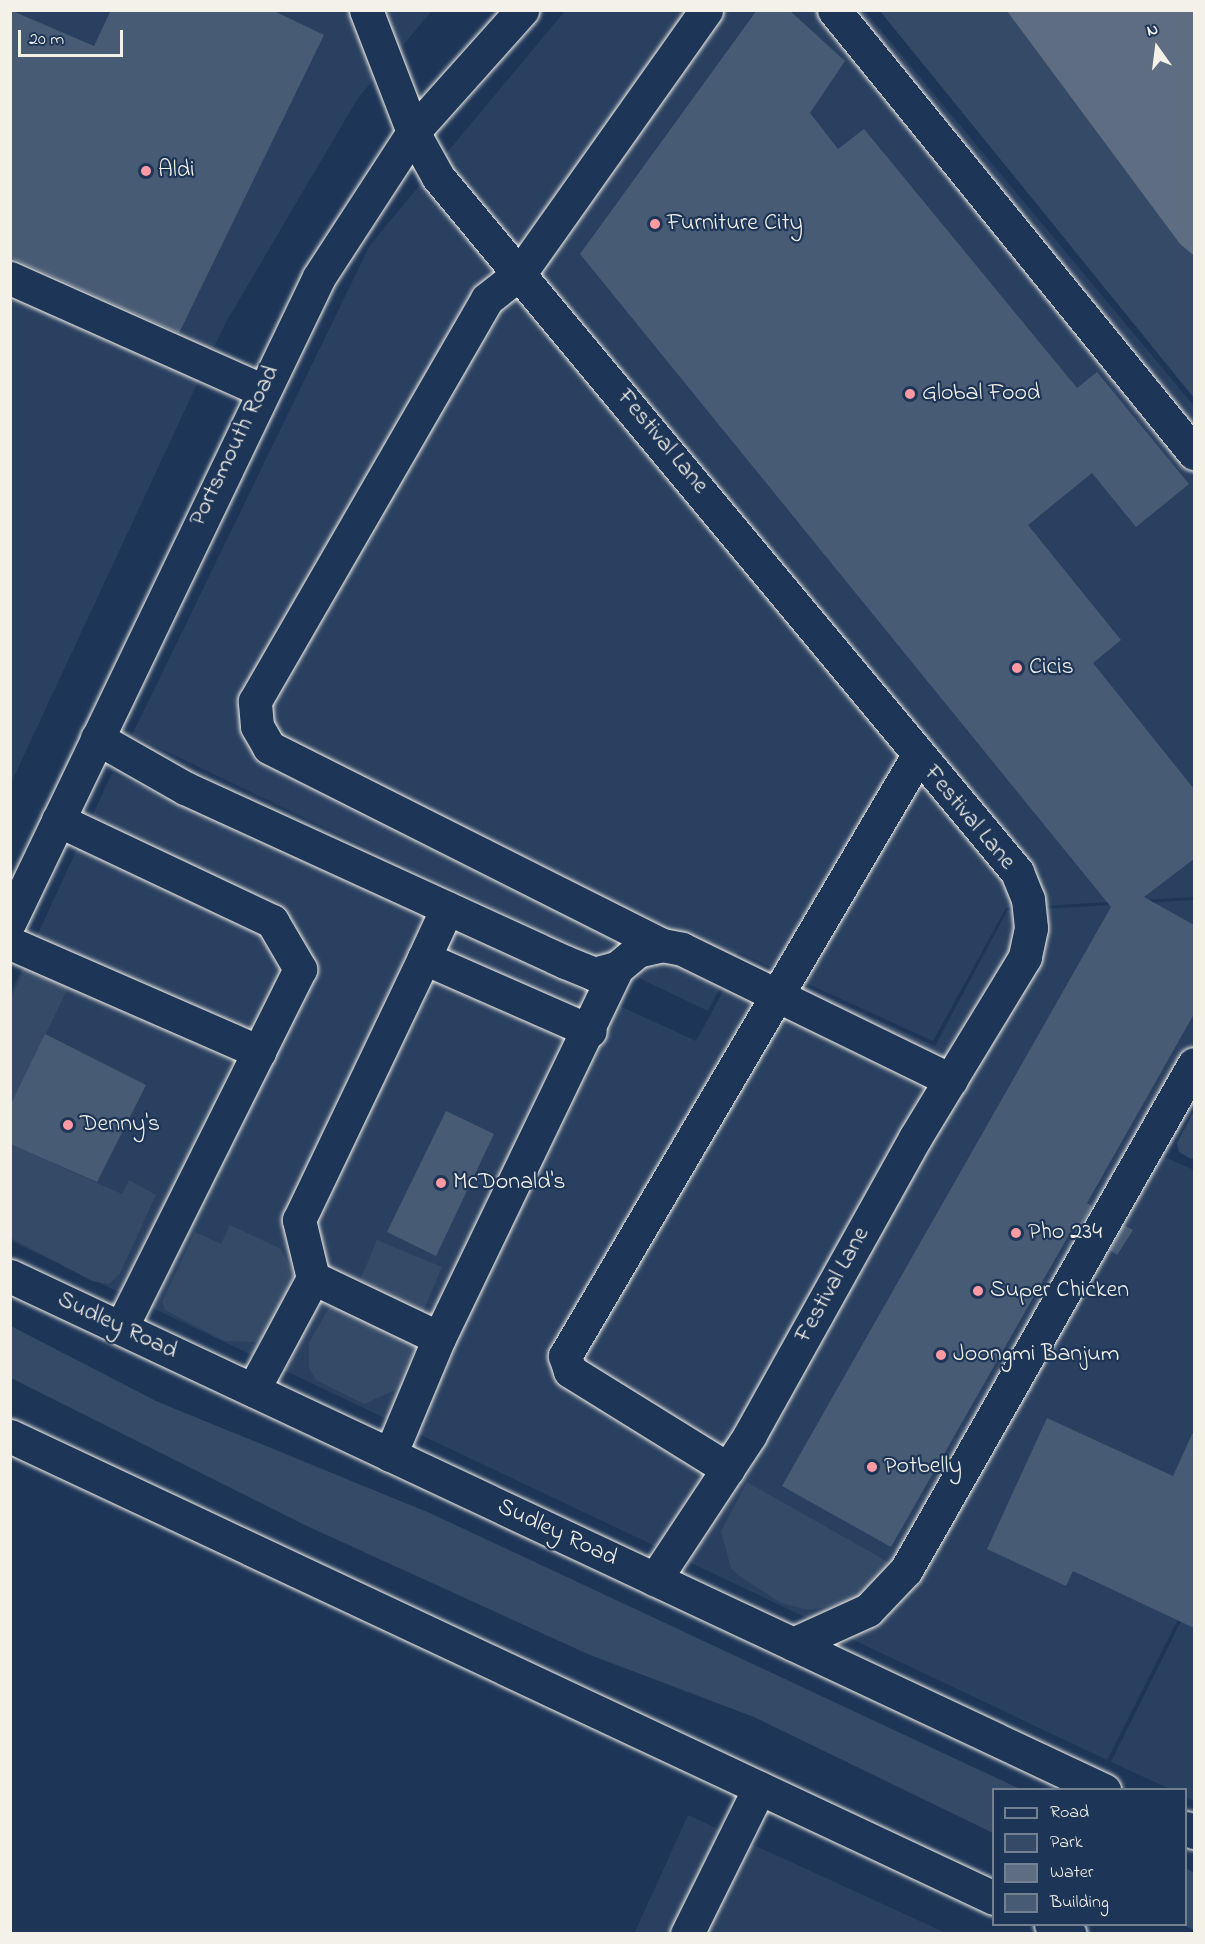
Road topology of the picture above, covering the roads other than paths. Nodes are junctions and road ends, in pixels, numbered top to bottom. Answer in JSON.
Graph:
{"nodes":[{"id":1,"x":366,"y":10,"type":"edge"},
{"id":2,"x":522,"y":10,"type":"edge"},
{"id":3,"x":706,"y":10,"type":"edge"},
{"id":4,"x":834,"y":10,"type":"edge"},
{"id":5,"x":413,"y":132,"type":"junction"},
{"id":6,"x":520,"y":273,"type":"junction"},
{"id":7,"x":10,"y":278,"type":"edge"},
{"id":8,"x":262,"y":390,"type":"junction"},
{"id":9,"x":1194,"y":453,"type":"edge"},
{"id":10,"x":97,"y":738,"type":"junction"},
{"id":11,"x":918,"y":757,"type":"junction"},
{"id":12,"x":58,"y":820,"type":"junction"},
{"id":13,"x":447,"y":908,"type":"junction"},
{"id":14,"x":10,"y":921,"type":"edge"},
{"id":15,"x":10,"y":943,"type":"edge"},
{"id":16,"x":662,"y":945,"type":"junction"},
{"id":17,"x":424,"y":958,"type":"junction"},
{"id":18,"x":617,"y":968,"type":"junction"},
{"id":19,"x":779,"y":996,"type":"junction"},
{"id":20,"x":590,"y":1031,"type":"junction"},
{"id":21,"x":259,"y":1052,"type":"junction"},
{"id":22,"x":1194,"y":1064,"type":"edge"},
{"id":23,"x":951,"y":1080,"type":"junction"},
{"id":24,"x":10,"y":1276,"type":"edge"},
{"id":25,"x":313,"y":1278,"type":"junction"},
{"id":26,"x":121,"y":1328,"type":"junction"},
{"id":27,"x":439,"y":1338,"type":"junction"},
{"id":28,"x":253,"y":1390,"type":"junction"},
{"id":29,"x":10,"y":1436,"type":"edge"},
{"id":30,"x":390,"y":1455,"type":"junction"},
{"id":31,"x":728,"y":1469,"type":"junction"},
{"id":32,"x":655,"y":1579,"type":"junction"},
{"id":33,"x":793,"y":1644,"type":"junction"},
{"id":34,"x":759,"y":1788,"type":"junction"},
{"id":35,"x":1100,"y":1788,"type":"edge"},
{"id":36,"x":992,"y":1898,"type":"edge"},
{"id":37,"x":1055,"y":1926,"type":"edge"},
{"id":38,"x":687,"y":1934,"type":"edge"},
{"id":39,"x":1070,"y":1934,"type":"edge"}],
"edges":[{"from":1,"to":5,"type":"main road","name":"Festival Lane"},
{"from":2,"to":5,"type":"main road","name":"Portsmouth Road"},
{"from":3,"to":6,"type":"main road"},
{"from":4,"to":9,"type":"main road"},
{"from":5,"to":6,"type":"main road","name":"Festival Lane"},
{"from":5,"to":8,"type":"main road","name":"Portsmouth Road"},
{"from":6,"to":11,"type":"main road","name":"Festival Lane"},
{"from":6,"to":16,"type":"main road"},
{"from":7,"to":8,"type":"main road"},
{"from":8,"to":10,"type":"main road","name":"Portsmouth Road"},
{"from":10,"to":12,"type":"main road","name":"Portsmouth Road"},
{"from":10,"to":13,"type":"main road"},
{"from":11,"to":19,"type":"main road"},
{"from":11,"to":23,"type":"main road","name":"Festival Lane"},
{"from":12,"to":14,"type":"main road","name":"Portsmouth Road"},
{"from":12,"to":21,"type":"main road"},
{"from":13,"to":17,"type":"main road"},
{"from":13,"to":18,"type":"main road"},
{"from":15,"to":21,"type":"main road"},
{"from":16,"to":18,"type":"main road"},
{"from":16,"to":19,"type":"main road"},
{"from":17,"to":20,"type":"main road"},
{"from":17,"to":25,"type":"main road"},
{"from":18,"to":20,"type":"main road"},
{"from":19,"to":23,"type":"main road"},
{"from":19,"to":31,"type":"main road"},
{"from":20,"to":27,"type":"main road"},
{"from":21,"to":26,"type":"main road"},
{"from":22,"to":33,"type":"main road"},
{"from":23,"to":31,"type":"main road","name":"Festival Lane"},
{"from":24,"to":26,"type":"main road","name":"Sudley Road"},
{"from":25,"to":27,"type":"main road"},
{"from":25,"to":28,"type":"main road"},
{"from":26,"to":28,"type":"main road","name":"Sudley Road"},
{"from":27,"to":30,"type":"main road"},
{"from":28,"to":30,"type":"main road","name":"Sudley Road"},
{"from":29,"to":34,"type":"main road"},
{"from":30,"to":32,"type":"main road","name":"Sudley Road"},
{"from":31,"to":32,"type":"main road","name":"Festival Lane"},
{"from":32,"to":33,"type":"main road","name":"Sudley Road"},
{"from":33,"to":35,"type":"main road","name":"Sudley Road"},
{"from":34,"to":36,"type":"main road"},
{"from":34,"to":38,"type":"main road"},
{"from":37,"to":39,"type":"main road"}]}
